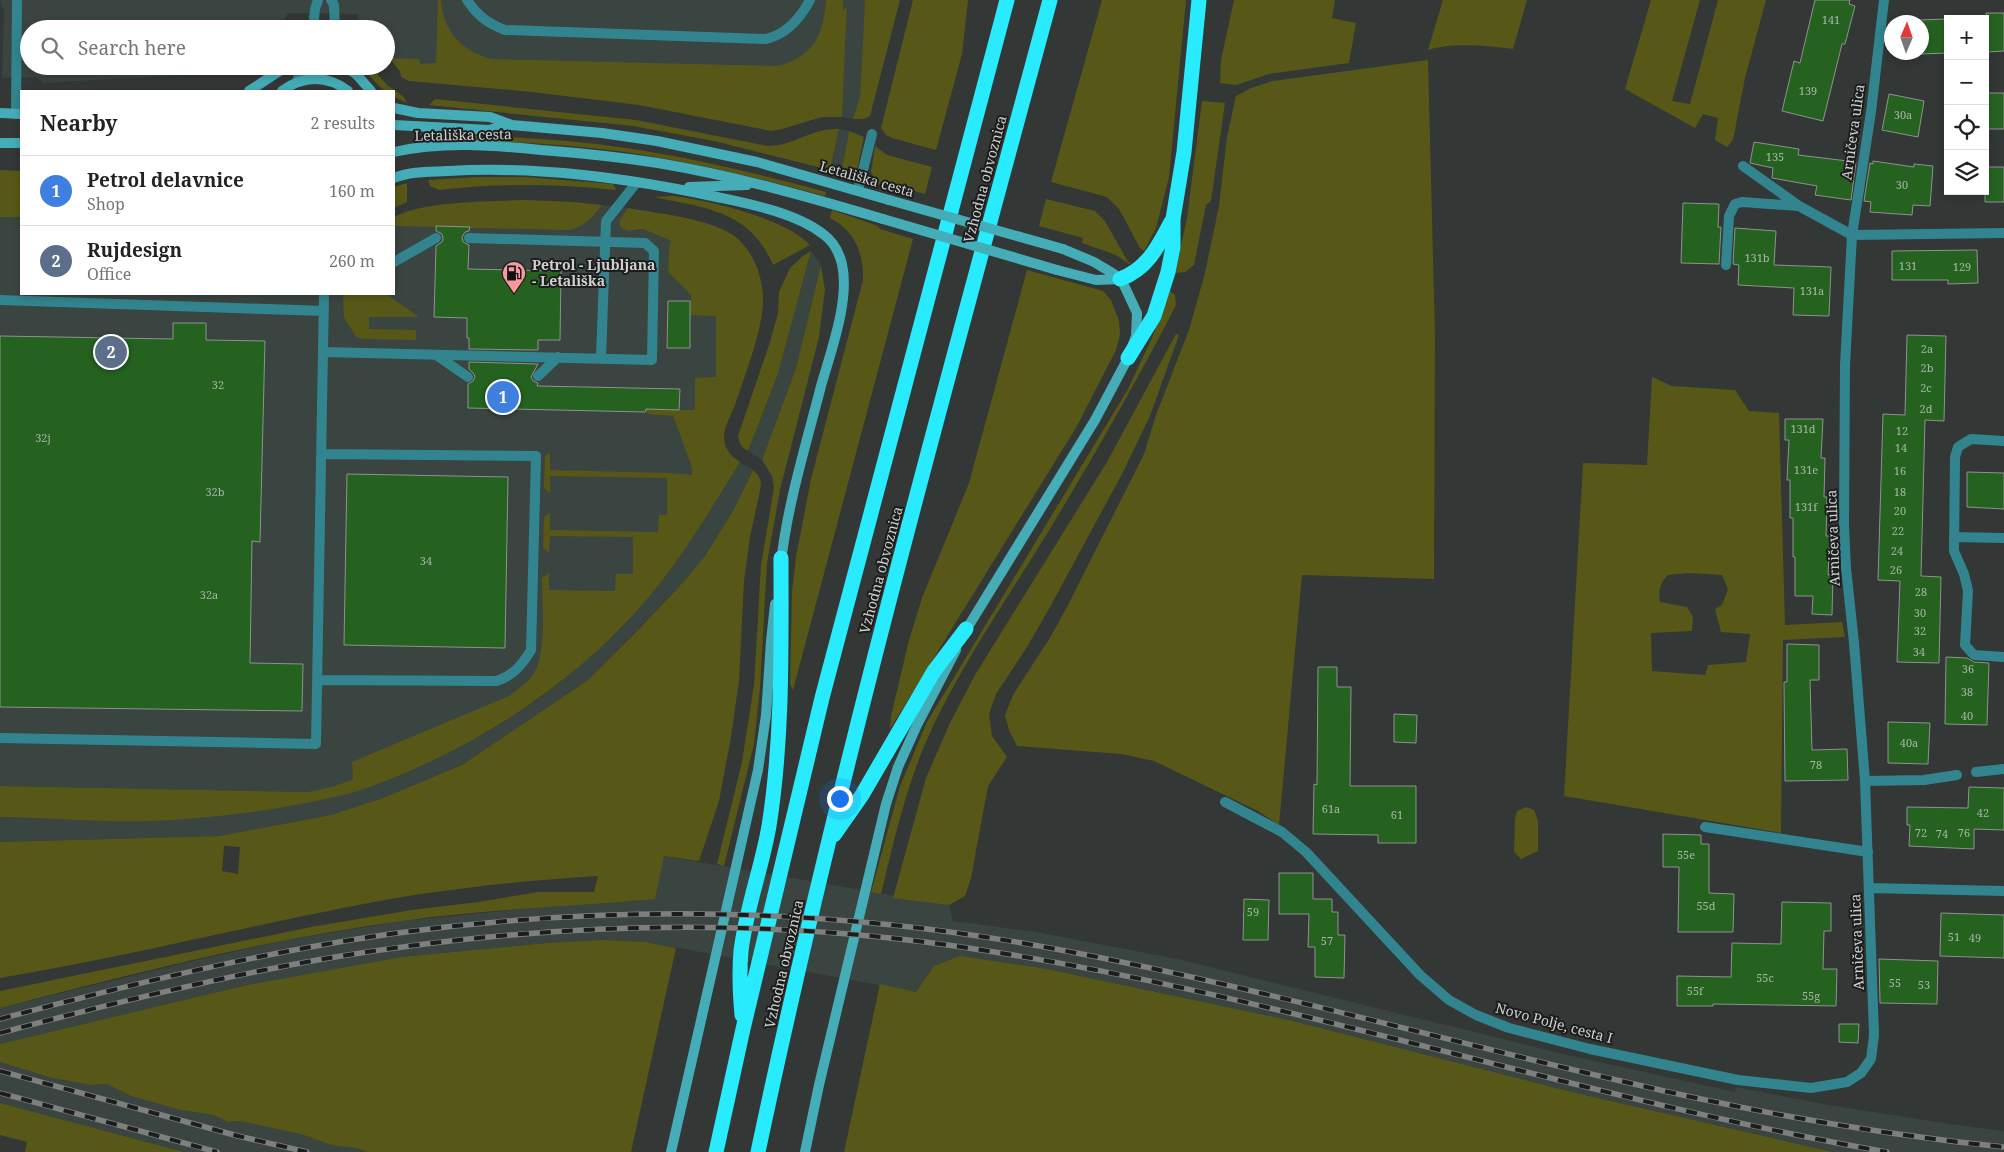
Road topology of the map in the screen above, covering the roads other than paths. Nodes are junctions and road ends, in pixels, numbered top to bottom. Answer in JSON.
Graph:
{"nodes":[{"id":1,"x":17,"y":0,"type":"edge"},
{"id":2,"x":318,"y":0,"type":"edge"},
{"id":3,"x":331,"y":0,"type":"edge"},
{"id":4,"x":467,"y":0,"type":"edge"},
{"id":5,"x":810,"y":0,"type":"edge"},
{"id":6,"x":1007,"y":0,"type":"edge"},
{"id":7,"x":1050,"y":0,"type":"edge"},
{"id":8,"x":1199,"y":0,"type":"edge"},
{"id":9,"x":1884,"y":0,"type":"edge"},
{"id":10,"x":314,"y":20,"type":"edge"},
{"id":11,"x":335,"y":20,"type":"edge"},
{"id":12,"x":274,"y":75,"type":"edge"},
{"id":13,"x":355,"y":75,"type":"edge"},
{"id":14,"x":296,"y":86,"type":"edge"},
{"id":15,"x":252,"y":90,"type":"edge"},
{"id":16,"x":347,"y":90,"type":"edge"},
{"id":17,"x":370,"y":90,"type":"edge"},
{"id":18,"x":395,"y":108,"type":"edge"},
{"id":19,"x":0,"y":113,"type":"edge"},
{"id":20,"x":18,"y":114,"type":"edge"},
{"id":21,"x":395,"y":125,"type":"edge"},
{"id":22,"x":512,"y":125,"type":"junction"},
{"id":23,"x":872,"y":134,"type":"dead end"},
{"id":24,"x":0,"y":143,"type":"edge"},
{"id":25,"x":20,"y":143,"type":"edge"},
{"id":26,"x":395,"y":152,"type":"edge"},
{"id":27,"x":1743,"y":166,"type":"dead end"},
{"id":28,"x":395,"y":178,"type":"edge"},
{"id":29,"x":636,"y":182,"type":"junction"},
{"id":30,"x":761,"y":184,"type":"junction"},
{"id":31,"x":669,"y":187,"type":"junction"},
{"id":32,"x":858,"y":190,"type":"junction"},
{"id":33,"x":1799,"y":206,"type":"junction"},
{"id":34,"x":1173,"y":219,"type":"junction"},
{"id":35,"x":2004,"y":233,"type":"edge"},
{"id":36,"x":1852,"y":235,"type":"junction"},
{"id":37,"x":436,"y":238,"type":"dead end"},
{"id":38,"x":469,"y":238,"type":"dead end"},
{"id":39,"x":606,"y":241,"type":"junction"},
{"id":40,"x":395,"y":261,"type":"edge"},
{"id":41,"x":1726,"y":264,"type":"dead end"},
{"id":42,"x":1120,"y":279,"type":"junction"},
{"id":43,"x":324,"y":295,"type":"edge"},
{"id":44,"x":0,"y":300,"type":"edge"},
{"id":45,"x":324,"y":311,"type":"junction"},
{"id":46,"x":323,"y":352,"type":"junction"},
{"id":47,"x":436,"y":354,"type":"junction"},
{"id":48,"x":558,"y":357,"type":"junction"},
{"id":49,"x":602,"y":358,"type":"junction"},
{"id":50,"x":1128,"y":358,"type":"junction"},
{"id":51,"x":538,"y":376,"type":"dead end"},
{"id":52,"x":468,"y":377,"type":"dead end"},
{"id":53,"x":2004,"y":441,"type":"edge"},
{"id":54,"x":322,"y":454,"type":"junction"},
{"id":55,"x":1954,"y":537,"type":"junction"},
{"id":56,"x":2004,"y":538,"type":"edge"},
{"id":57,"x":781,"y":558,"type":"junction"},
{"id":58,"x":966,"y":629,"type":"junction"},
{"id":59,"x":2004,"y":657,"type":"edge"},
{"id":60,"x":317,"y":680,"type":"junction"},
{"id":61,"x":0,"y":738,"type":"edge"},
{"id":62,"x":2004,"y":769,"type":"edge"},
{"id":63,"x":1976,"y":772,"type":"dead end"},
{"id":64,"x":1957,"y":775,"type":"dead end"},
{"id":65,"x":1865,"y":781,"type":"junction"},
{"id":66,"x":1225,"y":802,"type":"dead end"},
{"id":67,"x":1705,"y":827,"type":"dead end"},
{"id":68,"x":829,"y":843,"type":"junction"},
{"id":69,"x":1868,"y":852,"type":"junction"},
{"id":70,"x":1869,"y":888,"type":"junction"},
{"id":71,"x":2004,"y":891,"type":"edge"},
{"id":72,"x":743,"y":1029,"type":"junction"},
{"id":73,"x":1861,"y":1073,"type":"joint"},
{"id":74,"x":671,"y":1152,"type":"edge"},
{"id":75,"x":716,"y":1152,"type":"edge"},
{"id":76,"x":758,"y":1152,"type":"edge"},
{"id":77,"x":805,"y":1152,"type":"edge"}],
"edges":[{"from":1,"to":20,"type":"street"},
{"from":2,"to":10,"type":"street"},
{"from":3,"to":11,"type":"street"},
{"from":4,"to":5,"type":"street"},
{"from":6,"to":72,"type":"highway","name":"Vzhodna obvoznica"},
{"from":7,"to":68,"type":"highway","name":"Vzhodna obvoznica"},
{"from":8,"to":34,"type":"highway"},
{"from":9,"to":36,"type":"street","name":"Arničeva ulica"},
{"from":12,"to":15,"type":"main road"},
{"from":13,"to":17,"type":"main road"},
{"from":14,"to":16,"type":"main road"},
{"from":18,"to":22,"type":"main road","name":"Letališka cesta"},
{"from":19,"to":20,"type":"main road"},
{"from":21,"to":22,"type":"main road","name":"Letališka cesta"},
{"from":22,"to":32,"type":"main road","name":"Letališka cesta"},
{"from":23,"to":32,"type":"street"},
{"from":24,"to":25,"type":"main road"},
{"from":26,"to":30,"type":"main road","name":"Letališka cesta"},
{"from":27,"to":33,"type":"street"},
{"from":28,"to":29,"type":"main road"},
{"from":29,"to":31,"type":"main road"},
{"from":29,"to":39,"type":"street"},
{"from":30,"to":31,"type":"main road"},
{"from":30,"to":42,"type":"main road","name":"Letališka cesta","bridge":true},
{"from":31,"to":57,"type":"main road"},
{"from":32,"to":42,"type":"main road","name":"Letališka cesta","bridge":true},
{"from":33,"to":36,"type":"street"},
{"from":33,"to":41,"type":"street"},
{"from":34,"to":42,"type":"highway"},
{"from":34,"to":50,"type":"highway"},
{"from":35,"to":36,"type":"street"},
{"from":36,"to":65,"type":"street","name":"Arničeva ulica"},
{"from":37,"to":40,"type":"street"},
{"from":38,"to":39,"type":"street"},
{"from":39,"to":49,"type":"street"},
{"from":39,"to":49,"type":"street"},
{"from":42,"to":50,"type":"main road","name":"Letališka cesta"},
{"from":43,"to":45,"type":"street"},
{"from":44,"to":45,"type":"street"},
{"from":45,"to":46,"type":"street"},
{"from":46,"to":47,"type":"street"},
{"from":46,"to":54,"type":"street"},
{"from":47,"to":48,"type":"street"},
{"from":47,"to":52,"type":"street"},
{"from":48,"to":49,"type":"street"},
{"from":48,"to":51,"type":"street"},
{"from":50,"to":58,"type":"main road","name":"Letališka cesta"},
{"from":53,"to":55,"type":"street"},
{"from":54,"to":60,"type":"street"},
{"from":54,"to":60,"type":"street"},
{"from":55,"to":56,"type":"street"},
{"from":55,"to":59,"type":"street"},
{"from":57,"to":72,"type":"highway"},
{"from":57,"to":74,"type":"main road"},
{"from":58,"to":68,"type":"highway"},
{"from":58,"to":77,"type":"main road","name":"Letališka cesta"},
{"from":60,"to":61,"type":"street"},
{"from":62,"to":63,"type":"street"},
{"from":64,"to":65,"type":"street"},
{"from":65,"to":69,"type":"street","name":"Arničeva ulica"},
{"from":66,"to":73,"type":"street","name":"Novo Polje, cesta I"},
{"from":67,"to":69,"type":"street"},
{"from":68,"to":76,"type":"highway","name":"Vzhodna obvoznica"},
{"from":69,"to":70,"type":"street","name":"Arničeva ulica"},
{"from":70,"to":71,"type":"street"},
{"from":70,"to":73,"type":"street","name":"Arničeva ulica"},
{"from":72,"to":75,"type":"highway","name":"Vzhodna obvoznica"}]}
